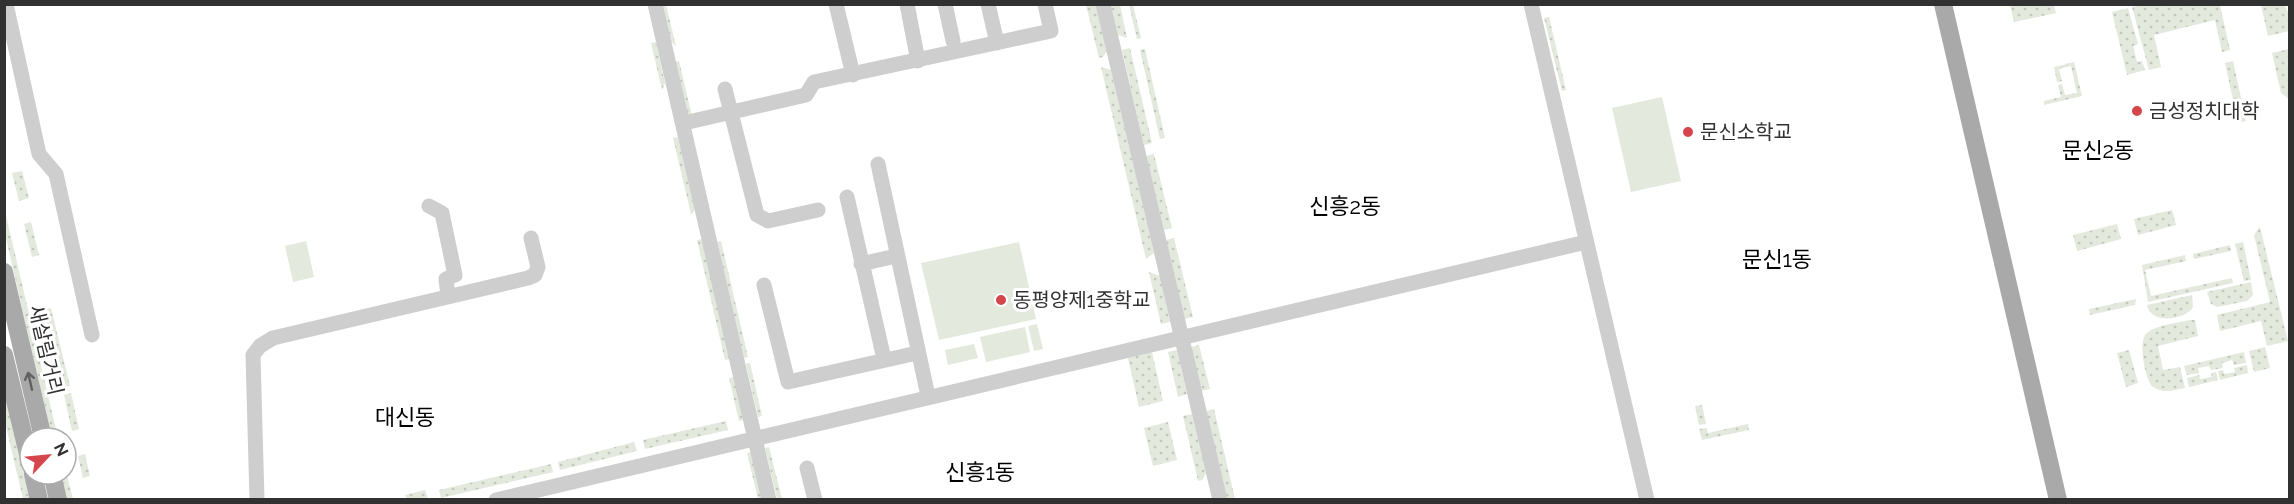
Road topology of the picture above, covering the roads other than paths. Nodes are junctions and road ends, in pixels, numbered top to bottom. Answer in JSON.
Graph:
{"nodes":[{"id":1,"x":6,"y":4,"type":"edge"},
{"id":2,"x":655,"y":4,"type":"edge"},
{"id":3,"x":836,"y":4,"type":"edge"},
{"id":4,"x":907,"y":4,"type":"edge"},
{"id":5,"x":945,"y":4,"type":"edge"},
{"id":6,"x":988,"y":4,"type":"edge"},
{"id":7,"x":1045,"y":4,"type":"edge"},
{"id":8,"x":1103,"y":4,"type":"edge"},
{"id":9,"x":1531,"y":4,"type":"edge"},
{"id":10,"x":1943,"y":4,"type":"edge"},
{"id":11,"x":954,"y":41,"type":"dead end"},
{"id":12,"x":997,"y":43,"type":"junction"},
{"id":13,"x":918,"y":61,"type":"junction"},
{"id":14,"x":853,"y":75,"type":"junction"},
{"id":15,"x":725,"y":89,"type":"dead end"},
{"id":16,"x":731,"y":113,"type":"junction"},
{"id":17,"x":684,"y":123,"type":"junction"},
{"id":18,"x":878,"y":164,"type":"dead end"},
{"id":19,"x":847,"y":197,"type":"dead end"},
{"id":20,"x":429,"y":206,"type":"dead end"},
{"id":21,"x":818,"y":210,"type":"dead end"},
{"id":22,"x":531,"y":238,"type":"dead end"},
{"id":23,"x":1586,"y":242,"type":"junction"},
{"id":24,"x":896,"y":256,"type":"junction"},
{"id":25,"x":861,"y":264,"type":"junction"},
{"id":26,"x":4,"y":272,"type":"edge"},
{"id":27,"x":764,"y":285,"type":"dead end"},
{"id":28,"x":448,"y":296,"type":"junction"},
{"id":29,"x":92,"y":335,"type":"dead end"},
{"id":30,"x":1181,"y":337,"type":"junction"},
{"id":31,"x":917,"y":352,"type":"junction"},
{"id":32,"x":4,"y":355,"type":"edge"},
{"id":33,"x":884,"y":359,"type":"junction"},
{"id":34,"x":928,"y":396,"type":"junction"},
{"id":35,"x":21,"y":426,"type":"edge"},
{"id":36,"x":40,"y":426,"type":"edge"},
{"id":37,"x":754,"y":437,"type":"junction"},
{"id":38,"x":807,"y":468,"type":"dead end"},
{"id":39,"x":257,"y":500,"type":"edge"},
{"id":40,"x":496,"y":500,"type":"edge"},
{"id":41,"x":769,"y":500,"type":"edge"},
{"id":42,"x":815,"y":500,"type":"edge"},
{"id":43,"x":1220,"y":500,"type":"edge"},
{"id":44,"x":1647,"y":500,"type":"edge"},
{"id":45,"x":2058,"y":500,"type":"edge"}],
"edges":[{"from":1,"to":29,"type":"street"},
{"from":2,"to":17,"type":"street"},
{"from":3,"to":14,"type":"street"},
{"from":4,"to":13,"type":"street"},
{"from":5,"to":11,"type":"street"},
{"from":6,"to":12,"type":"street"},
{"from":7,"to":12,"type":"street"},
{"from":8,"to":30,"type":"street"},
{"from":9,"to":23,"type":"street"},
{"from":10,"to":45,"type":"main road"},
{"from":12,"to":13,"type":"street"},
{"from":13,"to":14,"type":"street"},
{"from":14,"to":16,"type":"street"},
{"from":15,"to":16,"type":"street"},
{"from":16,"to":17,"type":"street"},
{"from":16,"to":21,"type":"street"},
{"from":17,"to":37,"type":"street"},
{"from":18,"to":24,"type":"street"},
{"from":19,"to":25,"type":"street"},
{"from":20,"to":28,"type":"street"},
{"from":22,"to":28,"type":"street"},
{"from":23,"to":30,"type":"street"},
{"from":23,"to":44,"type":"street"},
{"from":24,"to":25,"type":"street"},
{"from":24,"to":31,"type":"street"},
{"from":25,"to":33,"type":"street"},
{"from":36,"to":26,"type":"main road","name":"새살림거리","one_way":true},
{"from":27,"to":33,"type":"street"},
{"from":28,"to":39,"type":"street"},
{"from":30,"to":34,"type":"street"},
{"from":30,"to":43,"type":"street"},
{"from":31,"to":33,"type":"street"},
{"from":31,"to":34,"type":"street"},
{"from":32,"to":35,"type":"main road","name":"새살림거리"},
{"from":34,"to":37,"type":"street"},
{"from":37,"to":40,"type":"street"},
{"from":37,"to":41,"type":"street"},
{"from":38,"to":42,"type":"street"}]}
